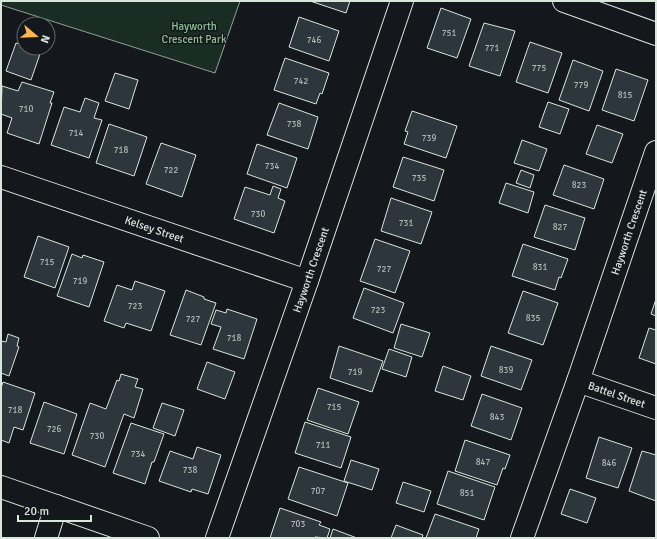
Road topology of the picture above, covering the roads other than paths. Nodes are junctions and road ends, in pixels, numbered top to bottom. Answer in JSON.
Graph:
{"nodes":[{"id":1,"x":402,"y":1,"type":"edge"},
{"id":2,"x":564,"y":1,"type":"edge"},
{"id":3,"x":656,"y":34,"type":"edge"},
{"id":4,"x":656,"y":152,"type":"edge"},
{"id":5,"x":1,"y":177,"type":"edge"},
{"id":6,"x":307,"y":281,"type":"junction"},
{"id":7,"x":578,"y":381,"type":"junction"},
{"id":8,"x":656,"y":408,"type":"edge"},
{"id":9,"x":1,"y":487,"type":"edge"},
{"id":10,"x":56,"y":506,"type":"junction"},
{"id":11,"x":46,"y":538,"type":"edge"},
{"id":12,"x":148,"y":538,"type":"edge"},
{"id":13,"x":217,"y":538,"type":"edge"},
{"id":14,"x":522,"y":538,"type":"edge"}],
"edges":[{"from":1,"to":6,"type":"street","name":"Hayworth Crescent"},
{"from":2,"to":3,"type":"street"},
{"from":4,"to":7,"type":"street","name":"Hayworth Crescent"},
{"from":5,"to":6,"type":"street","name":"Kelsey Street"},
{"from":6,"to":13,"type":"street","name":"Hayworth Crescent"},
{"from":7,"to":8,"type":"street","name":"Battel Street"},
{"from":7,"to":14,"type":"street","name":"Hayworth Crescent"},
{"from":9,"to":10,"type":"street"},
{"from":10,"to":11,"type":"street"},
{"from":10,"to":12,"type":"street"}]}
